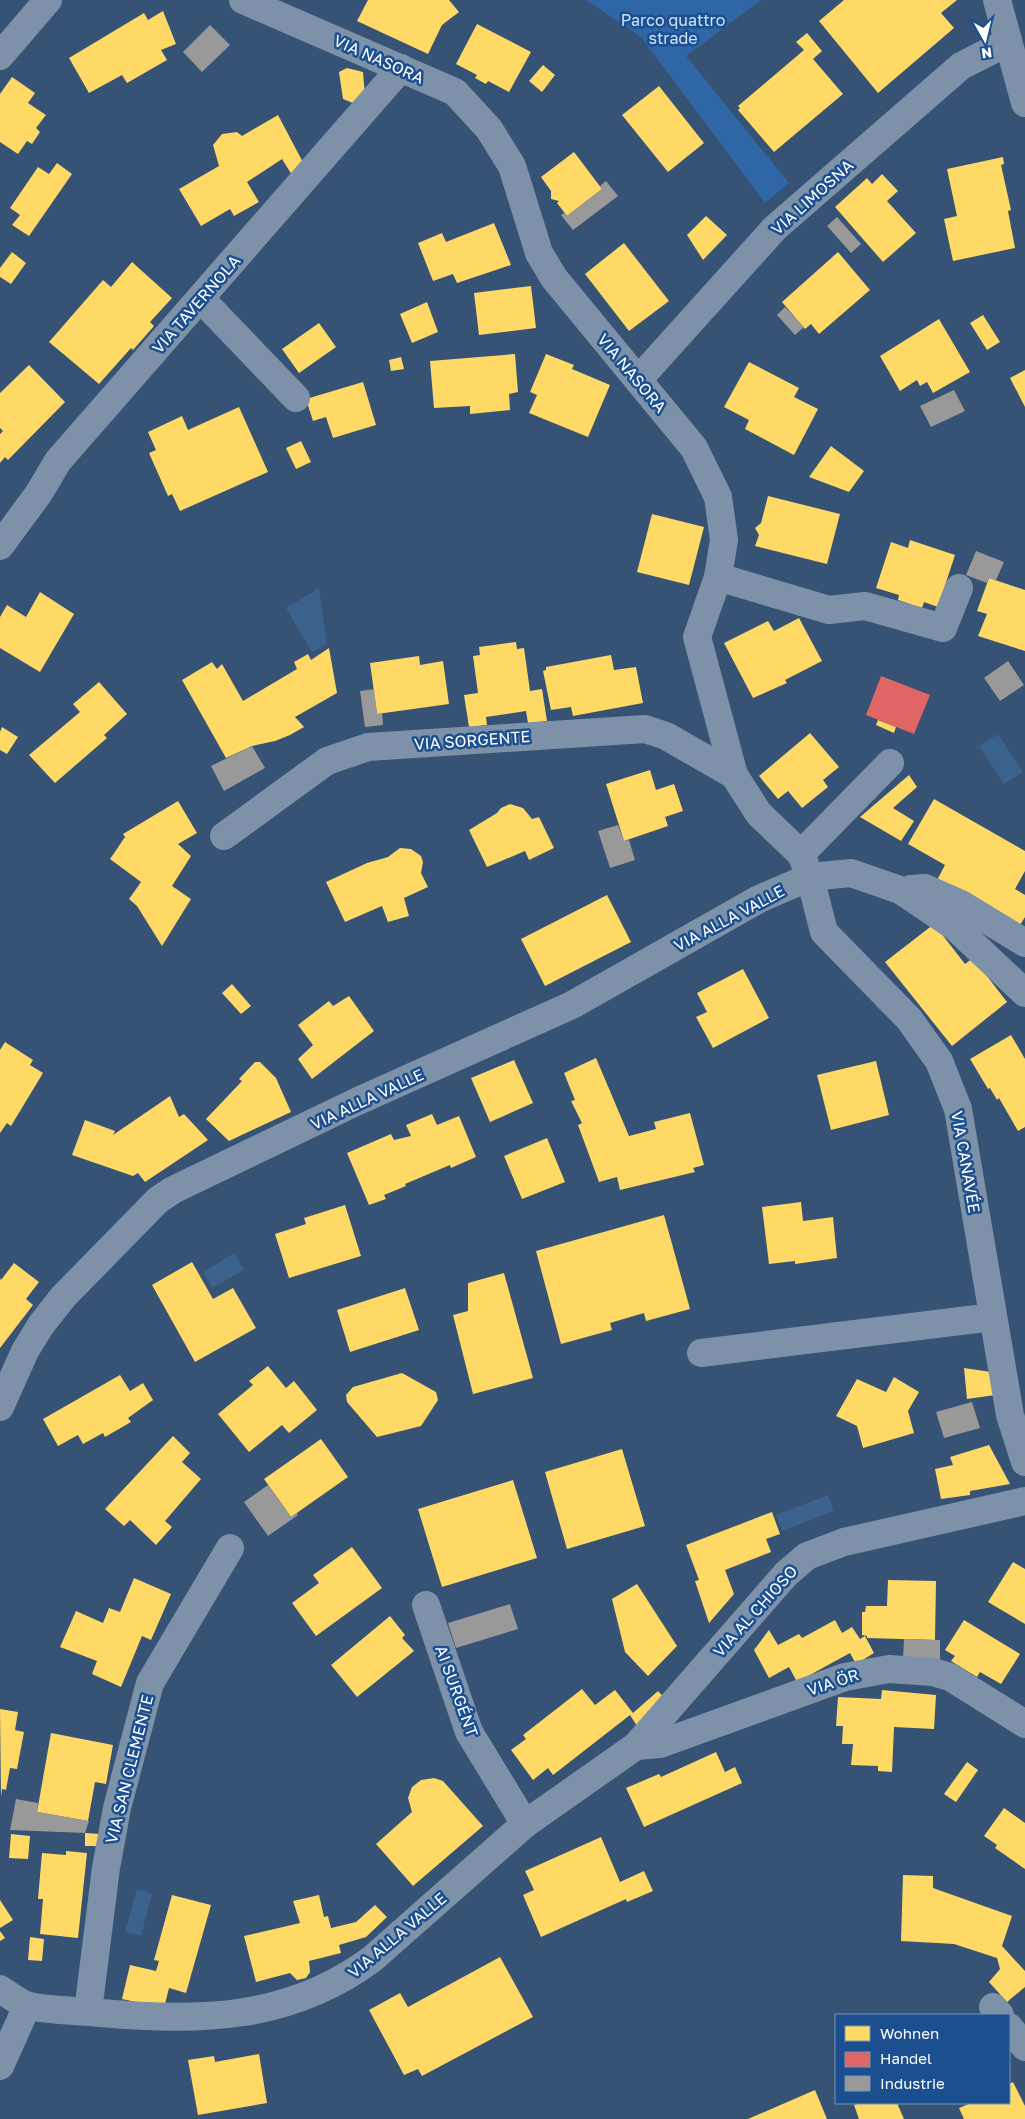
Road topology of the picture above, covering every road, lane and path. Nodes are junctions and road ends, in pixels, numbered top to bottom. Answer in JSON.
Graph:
{"nodes":[{"id":1,"x":48,"y":0,"type":"edge"},
{"id":2,"x":243,"y":0,"type":"edge"},
{"id":3,"x":997,"y":0,"type":"edge"},
{"id":4,"x":1008,"y":42,"type":"junction"},
{"id":5,"x":0,"y":56,"type":"edge"},
{"id":6,"x":401,"y":68,"type":"junction"},
{"id":7,"x":1023,"y":89,"type":"edge"},
{"id":8,"x":200,"y":299,"type":"junction"},
{"id":9,"x":638,"y":380,"type":"junction"},
{"id":10,"x":296,"y":398,"type":"dead end"},
{"id":11,"x":0,"y":546,"type":"edge"},
{"id":12,"x":718,"y":577,"type":"junction"},
{"id":13,"x":960,"y":588,"type":"dead end"},
{"id":14,"x":890,"y":764,"type":"dead end"},
{"id":15,"x":734,"y":775,"type":"junction"},
{"id":16,"x":224,"y":836,"type":"dead end"},
{"id":17,"x":805,"y":866,"type":"junction"},
{"id":18,"x":900,"y":890,"type":"junction"},
{"id":19,"x":1025,"y":943,"type":"edge"},
{"id":20,"x":1025,"y":993,"type":"edge"},
{"id":21,"x":993,"y":1317,"type":"junction"},
{"id":22,"x":701,"y":1353,"type":"dead end"},
{"id":23,"x":0,"y":1407,"type":"edge"},
{"id":24,"x":1025,"y":1462,"type":"edge"},
{"id":25,"x":1025,"y":1501,"type":"edge"},
{"id":26,"x":230,"y":1548,"type":"dead end"},
{"id":27,"x":426,"y":1605,"type":"dead end"},
{"id":28,"x":1025,"y":1724,"type":"edge"},
{"id":29,"x":636,"y":1746,"type":"junction"},
{"id":30,"x":525,"y":1824,"type":"junction"},
{"id":31,"x":0,"y":1989,"type":"edge"},
{"id":32,"x":27,"y":2006,"type":"junction"},
{"id":33,"x":88,"y":2012,"type":"junction"},
{"id":34,"x":1010,"y":2028,"type":"edge"},
{"id":35,"x":1025,"y":2046,"type":"edge"},
{"id":36,"x":2,"y":2061,"type":"edge"}],
"edges":[{"from":1,"to":5,"type":"street"},
{"from":2,"to":6,"type":"street","name":"VIA NASORA"},
{"from":3,"to":4,"type":"street"},
{"from":4,"to":7,"type":"street"},
{"from":4,"to":9,"type":"street","name":"VIA LIMOSNA"},
{"from":6,"to":8,"type":"street","name":"VIA TAVERNOLA"},
{"from":6,"to":9,"type":"street","name":"VIA NASORA"},
{"from":8,"to":10,"type":"street"},
{"from":8,"to":11,"type":"street","name":"VIA TAVERNOLA"},
{"from":9,"to":12,"type":"street","name":"VIA NASORA"},
{"from":12,"to":13,"type":"street"},
{"from":12,"to":15,"type":"street","name":"VIA NASORA"},
{"from":14,"to":17,"type":"street"},
{"from":15,"to":16,"type":"street","name":"VIA SORGENTE"},
{"from":15,"to":17,"type":"street","name":"VIA NASORA"},
{"from":17,"to":18,"type":"street"},
{"from":17,"to":21,"type":"street","name":"VIA CANAVÉE"},
{"from":17,"to":23,"type":"street","name":"VIA ALLA VALLE"},
{"from":18,"to":19,"type":"street"},
{"from":18,"to":20,"type":"street"},
{"from":21,"to":22,"type":"street"},
{"from":21,"to":24,"type":"street","name":"VIA CANAVÉE"},
{"from":25,"to":29,"type":"street","name":"VIA AL CHIOSO"},
{"from":26,"to":33,"type":"street","name":"VIA SAN CLEMENTE"},
{"from":27,"to":30,"type":"street","name":"AI SURGÉNT"},
{"from":28,"to":29,"type":"street","name":"VIA ÖR"},
{"from":29,"to":30,"type":"street","name":"VIA ALLA VALLE"},
{"from":30,"to":33,"type":"street","name":"VIA ALLA VALLE"},
{"from":31,"to":32,"type":"street","name":"VIA ALLA VALLE"},
{"from":32,"to":33,"type":"street","name":"VIA ALLA VALLE"},
{"from":32,"to":36,"type":"street"},
{"from":34,"to":35,"type":"street"}]}
